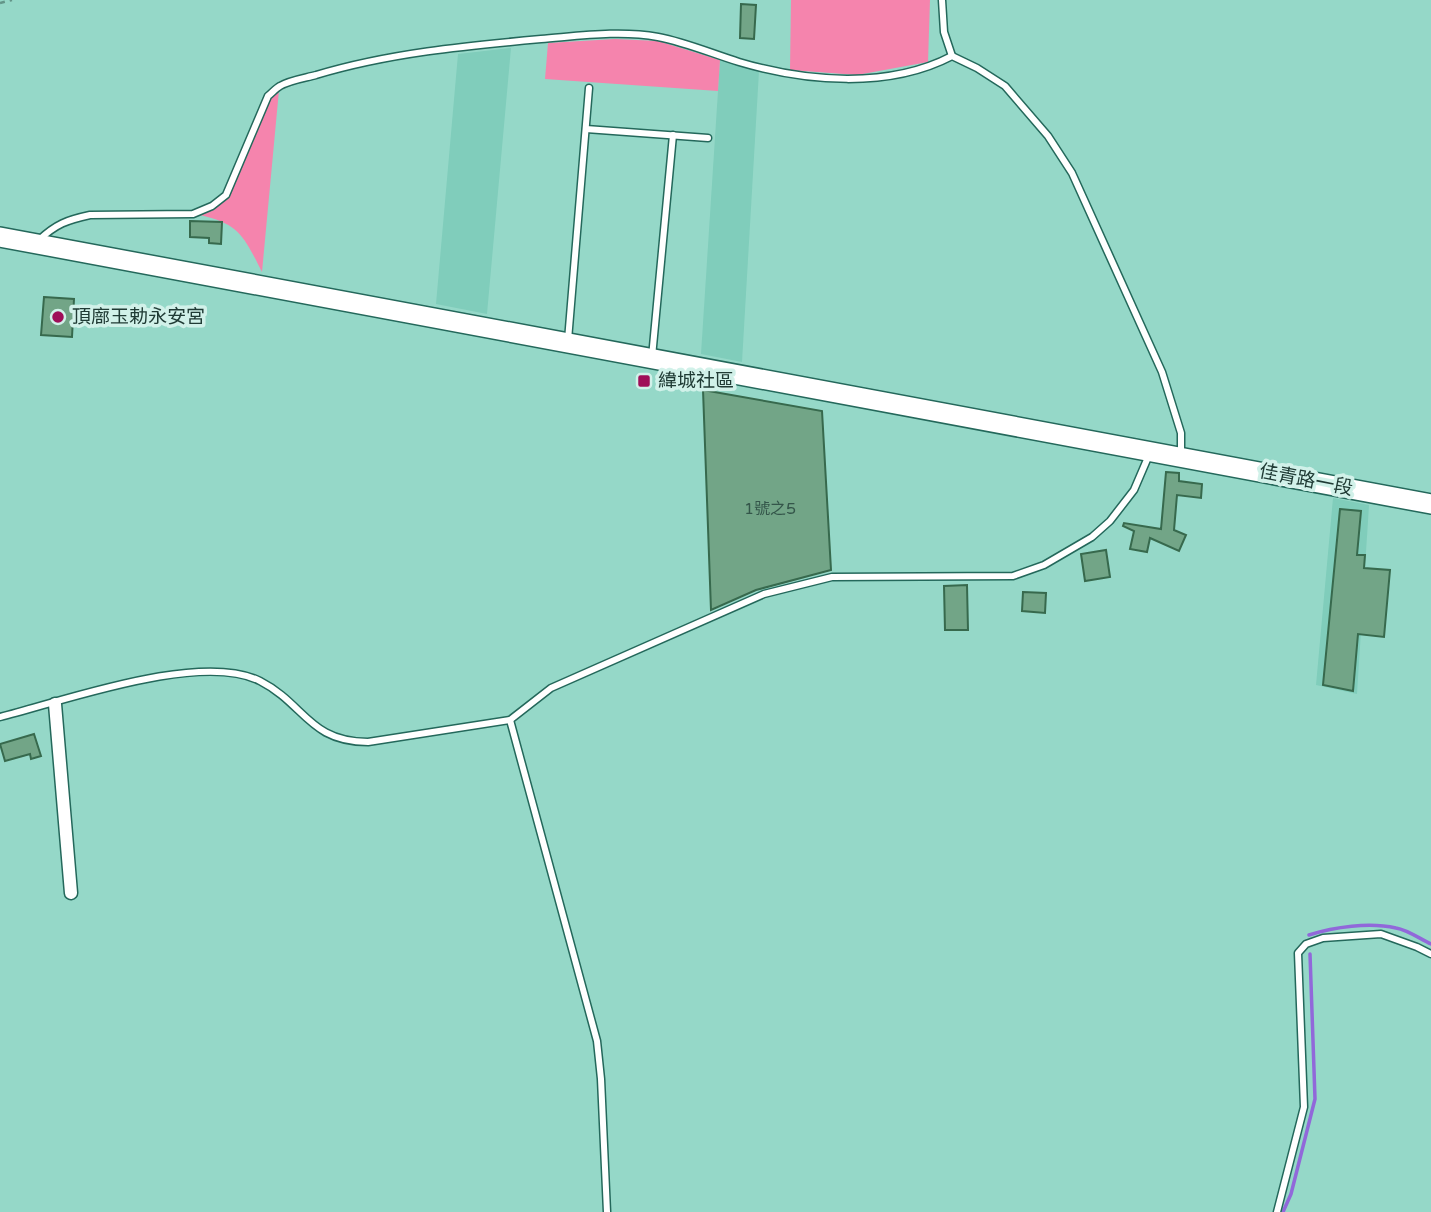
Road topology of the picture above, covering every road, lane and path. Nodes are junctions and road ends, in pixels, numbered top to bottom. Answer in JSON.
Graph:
{"nodes":[{"id":1,"x":12,"y":0,"type":"edge"},
{"id":2,"x":942,"y":0,"type":"edge"},
{"id":3,"x":0,"y":3,"type":"edge"},
{"id":4,"x":953,"y":57,"type":"junction"},
{"id":5,"x":589,"y":88,"type":"dead end"},
{"id":6,"x":586,"y":129,"type":"junction"},
{"id":7,"x":673,"y":135,"type":"junction"},
{"id":8,"x":708,"y":138,"type":"dead end"},
{"id":9,"x":0,"y":237,"type":"edge"},
{"id":10,"x":35,"y":244,"type":"junction"},
{"id":11,"x":568,"y":344,"type":"junction"},
{"id":12,"x":652,"y":359,"type":"junction"},
{"id":13,"x":1151,"y":450,"type":"junction"},
{"id":14,"x":1181,"y":456,"type":"junction"},
{"id":15,"x":1431,"y":504,"type":"edge"},
{"id":16,"x":55,"y":704,"type":"junction"},
{"id":17,"x":0,"y":718,"type":"edge"},
{"id":18,"x":510,"y":720,"type":"junction"},
{"id":19,"x":71,"y":893,"type":"dead end"},
{"id":20,"x":1431,"y":954,"type":"edge"},
{"id":21,"x":607,"y":1212,"type":"edge"},
{"id":22,"x":1277,"y":1212,"type":"edge"}],
"edges":[{"from":1,"to":3,"type":"path"},
{"from":2,"to":4,"type":"lane"},
{"from":4,"to":10,"type":"lane"},
{"from":4,"to":14,"type":"lane"},
{"from":5,"to":6,"type":"lane"},
{"from":6,"to":7,"type":"lane"},
{"from":6,"to":11,"type":"lane"},
{"from":7,"to":8,"type":"lane"},
{"from":7,"to":12,"type":"lane"},
{"from":9,"to":10,"type":"street","name":"佳青路一段"},
{"from":10,"to":11,"type":"street","name":"佳青路一段"},
{"from":11,"to":12,"type":"street","name":"佳青路一段"},
{"from":12,"to":13,"type":"street","name":"佳青路一段"},
{"from":13,"to":14,"type":"street","name":"佳青路一段"},
{"from":13,"to":18,"type":"lane"},
{"from":14,"to":15,"type":"street","name":"佳青路一段"},
{"from":16,"to":17,"type":"lane"},
{"from":16,"to":18,"type":"lane"},
{"from":16,"to":19,"type":"street"},
{"from":18,"to":21,"type":"lane"},
{"from":20,"to":22,"type":"lane"}]}
